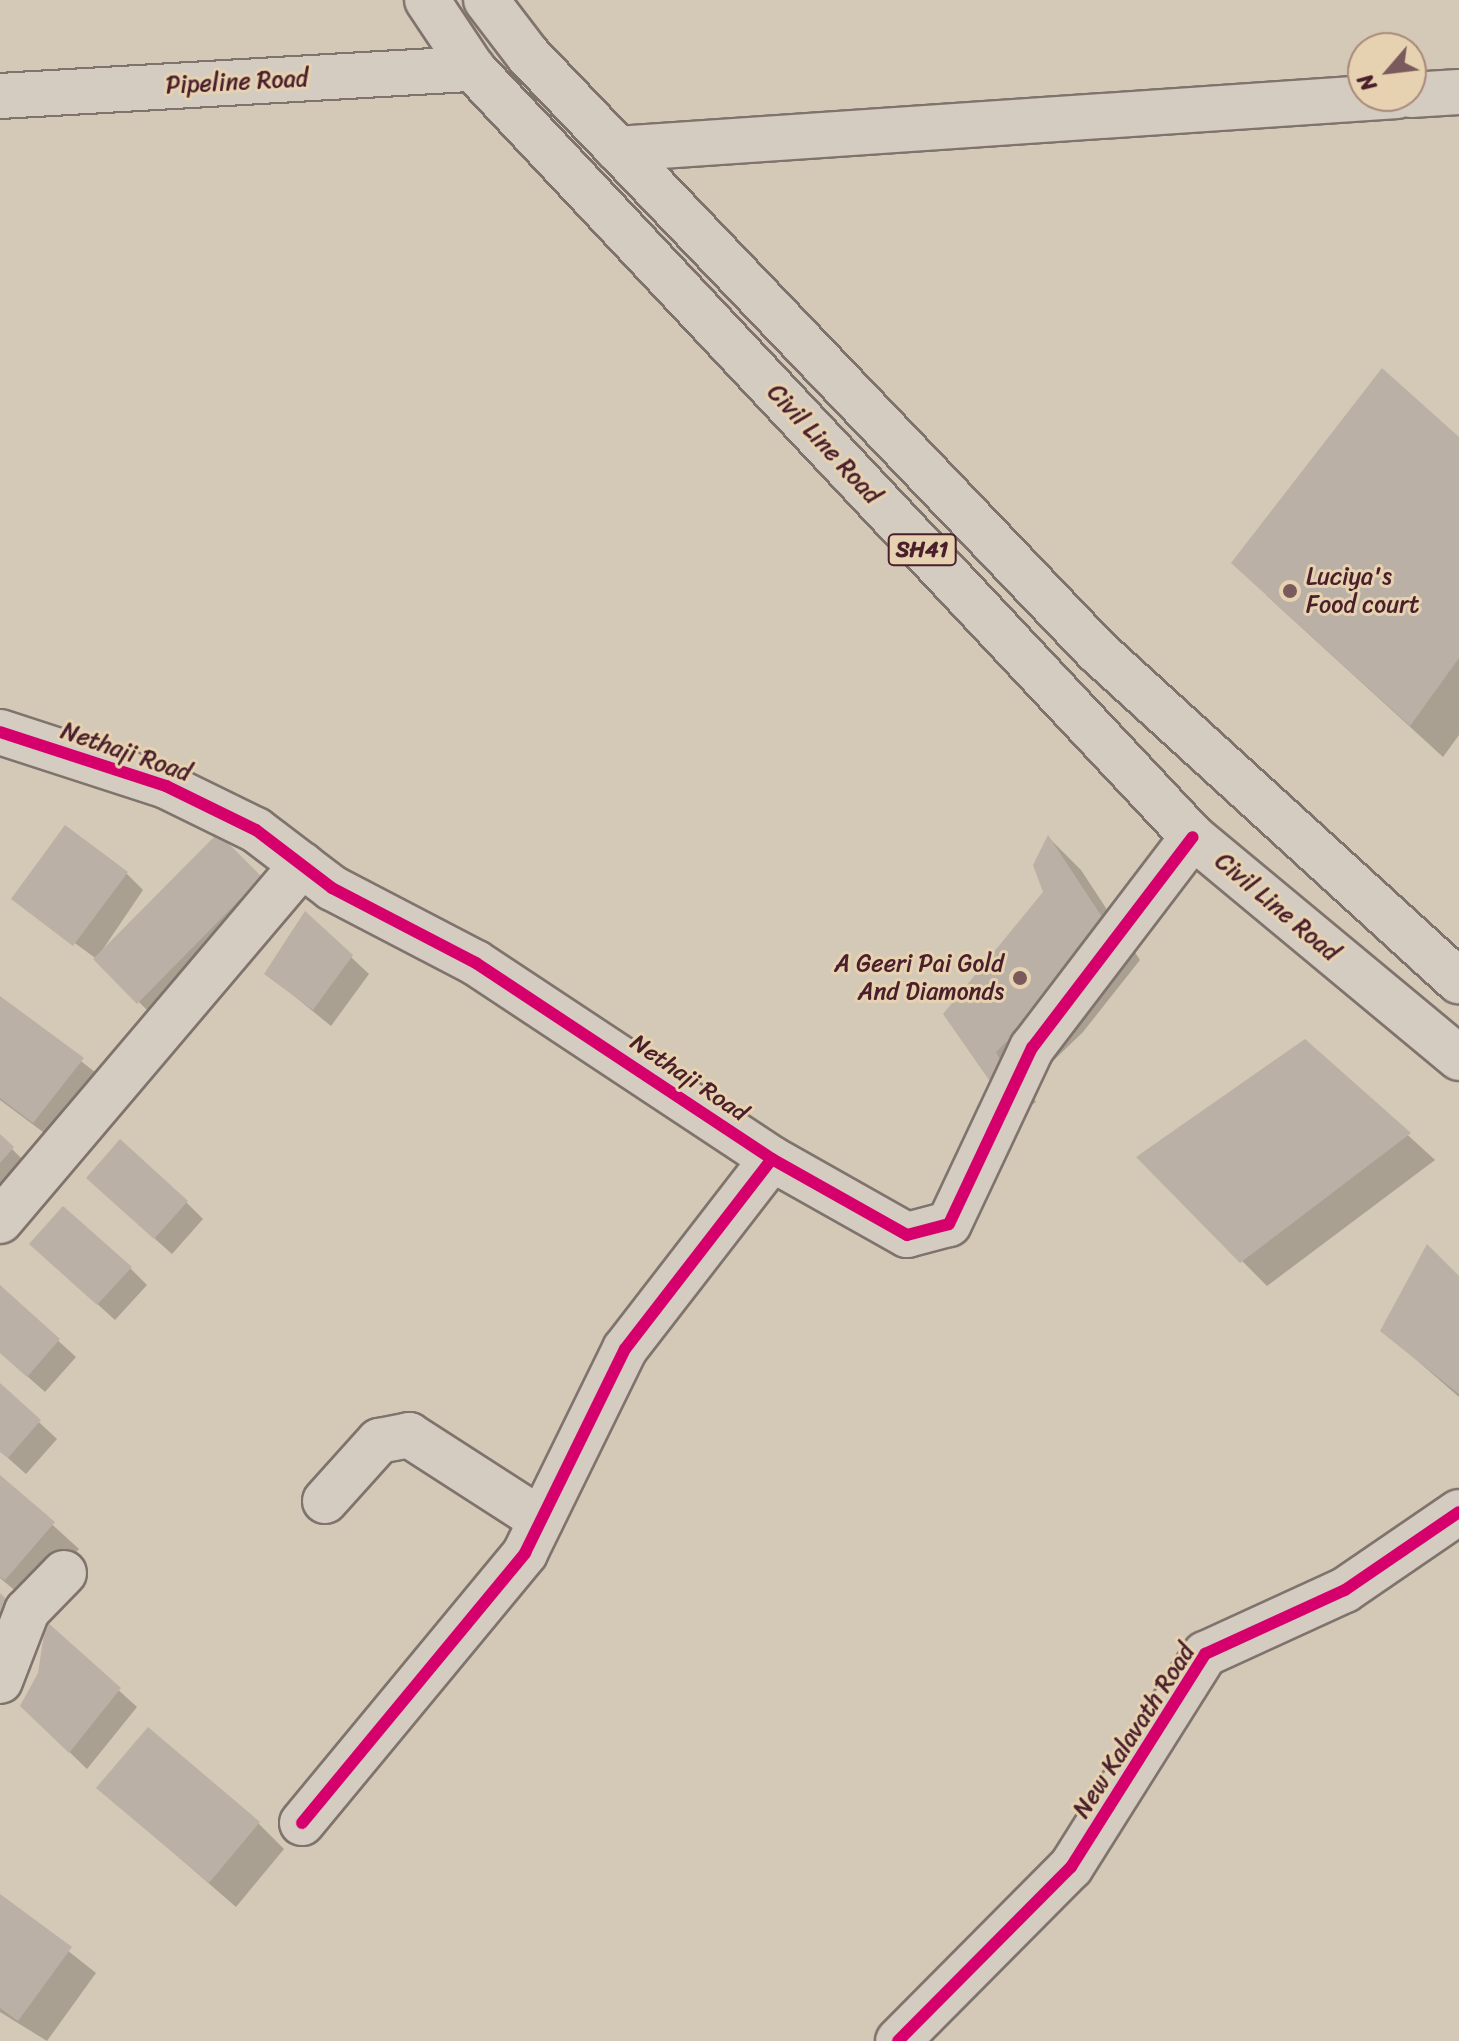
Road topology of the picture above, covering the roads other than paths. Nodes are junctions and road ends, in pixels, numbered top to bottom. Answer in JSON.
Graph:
{"nodes":[{"id":1,"x":427,"y":0,"type":"edge"},
{"id":2,"x":486,"y":0,"type":"edge"},
{"id":3,"x":473,"y":69,"type":"junction"},
{"id":4,"x":1459,"y":92,"type":"edge"},
{"id":5,"x":1427,"y":94,"type":"edge"},
{"id":6,"x":0,"y":96,"type":"edge"},
{"id":7,"x":1347,"y":99,"type":"edge"},
{"id":8,"x":617,"y":149,"type":"junction"},
{"id":9,"x":0,"y":732,"type":"edge"},
{"id":10,"x":1193,"y":837,"type":"junction"},
{"id":11,"x":302,"y":865,"type":"junction"},
{"id":12,"x":1459,"y":981,"type":"edge"},
{"id":13,"x":1459,"y":1058,"type":"edge"},
{"id":14,"x":772,"y":1159,"type":"junction"},
{"id":15,"x":0,"y":1221,"type":"edge"},
{"id":16,"x":325,"y":1501,"type":"dead end"},
{"id":17,"x":1459,"y":1512,"type":"edge"},
{"id":18,"x":541,"y":1520,"type":"junction"},
{"id":19,"x":64,"y":1573,"type":"dead end"},
{"id":20,"x":0,"y":1681,"type":"edge"},
{"id":21,"x":302,"y":1823,"type":"dead end"},
{"id":22,"x":898,"y":2041,"type":"edge"}],
"edges":[{"from":1,"to":3,"type":"street","name":"Civil Line Road","number":"SH41"},
{"from":2,"to":8,"type":"street","number":"SH41"},
{"from":3,"to":6,"type":"street","name":"Pipeline Road"},
{"from":3,"to":10,"type":"street","name":"Civil Line Road","number":"SH41"},
{"from":4,"to":5,"type":"street"},
{"from":7,"to":8,"type":"street"},
{"from":8,"to":12,"type":"street","number":"SH41"},
{"from":9,"to":11,"type":"street","name":"Nethaji Road"},
{"from":10,"to":13,"type":"street","name":"Civil Line Road","number":"SH41"},
{"from":10,"to":14,"type":"street","name":"Nethaji Road"},
{"from":11,"to":14,"type":"street","name":"Nethaji Road"},
{"from":11,"to":15,"type":"street"},
{"from":14,"to":18,"type":"street"},
{"from":16,"to":18,"type":"street"},
{"from":17,"to":22,"type":"street","name":"New Kalavath Road"},
{"from":18,"to":21,"type":"street"},
{"from":19,"to":20,"type":"street"}]}
